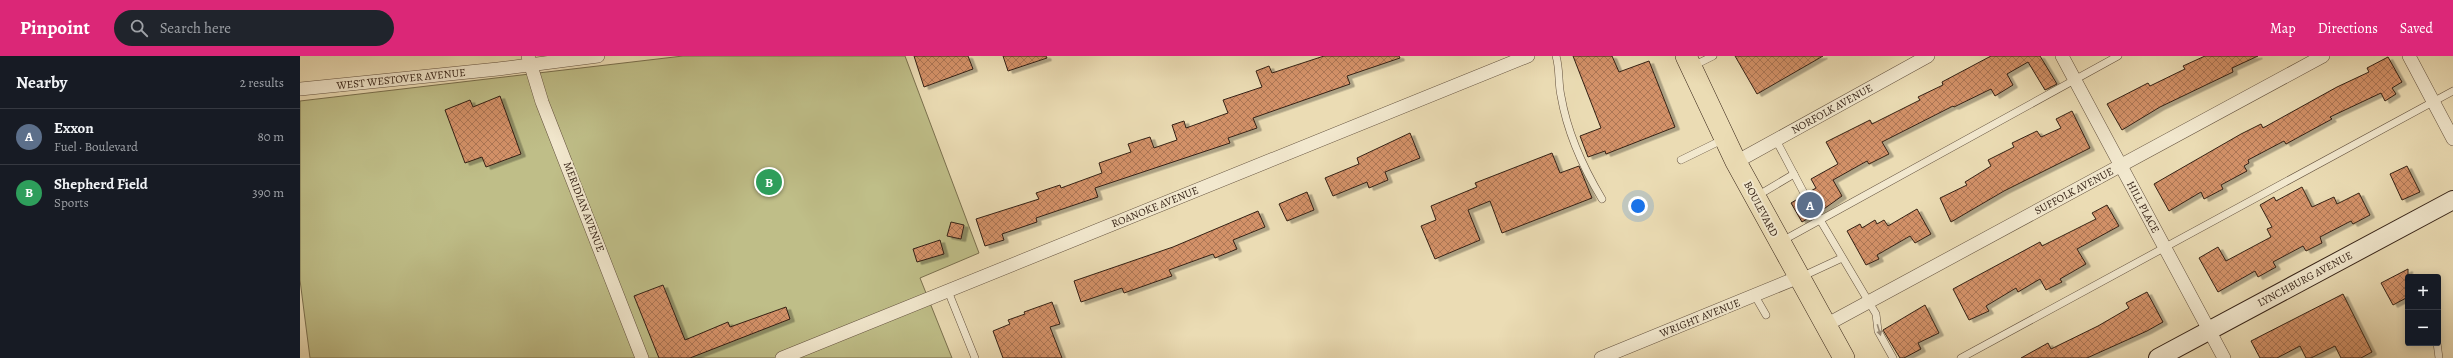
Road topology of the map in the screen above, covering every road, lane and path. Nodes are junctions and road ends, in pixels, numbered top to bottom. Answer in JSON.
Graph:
{"nodes":[{"id":1,"x":598,"y":56,"type":"edge"},
{"id":2,"x":1528,"y":56,"type":"edge"},
{"id":3,"x":1564,"y":56,"type":"edge"},
{"id":4,"x":1713,"y":56,"type":"edge"},
{"id":5,"x":1928,"y":56,"type":"edge"},
{"id":6,"x":2062,"y":56,"type":"edge"},
{"id":7,"x":2118,"y":56,"type":"edge"},
{"id":8,"x":2322,"y":56,"type":"edge"},
{"id":9,"x":2409,"y":56,"type":"edge"},
{"id":10,"x":1557,"y":57,"type":"edge"},
{"id":11,"x":529,"y":61,"type":"edge"},
{"id":12,"x":1688,"y":62,"type":"edge"},
{"id":13,"x":2075,"y":79,"type":"junction"},
{"id":14,"x":300,"y":89,"type":"edge"},
{"id":15,"x":2453,"y":91,"type":"edge"},
{"id":16,"x":2433,"y":102,"type":"junction"},
{"id":17,"x":1725,"y":138,"type":"junction"},
{"id":18,"x":2453,"y":139,"type":"edge"},
{"id":19,"x":1776,"y":140,"type":"junction"},
{"id":20,"x":1681,"y":160,"type":"dead end"},
{"id":21,"x":1736,"y":162,"type":"junction"},
{"id":22,"x":2120,"y":166,"type":"junction"},
{"id":23,"x":1794,"y":174,"type":"junction"},
{"id":24,"x":1805,"y":195,"type":"dead end"},
{"id":25,"x":1755,"y":197,"type":"junction"},
{"id":26,"x":1602,"y":199,"type":"dead end"},
{"id":27,"x":2453,"y":200,"type":"edge"},
{"id":28,"x":1816,"y":213,"type":"dead end"},
{"id":29,"x":1820,"y":220,"type":"junction"},
{"id":30,"x":1780,"y":242,"type":"junction"},
{"id":31,"x":2164,"y":247,"type":"junction"},
{"id":32,"x":1842,"y":258,"type":"junction"},
{"id":33,"x":1799,"y":278,"type":"junction"},
{"id":34,"x":948,"y":291,"type":"junction"},
{"id":35,"x":1755,"y":296,"type":"junction"},
{"id":36,"x":1868,"y":302,"type":"junction"},
{"id":37,"x":1766,"y":315,"type":"dead end"},
{"id":38,"x":1826,"y":324,"type":"junction"},
{"id":39,"x":2209,"y":330,"type":"junction"},
{"id":40,"x":2437,"y":346,"type":"edge"},
{"id":41,"x":642,"y":358,"type":"edge"},
{"id":42,"x":782,"y":358,"type":"edge"},
{"id":43,"x":975,"y":358,"type":"edge"},
{"id":44,"x":1601,"y":358,"type":"edge"},
{"id":45,"x":1844,"y":358,"type":"edge"},
{"id":46,"x":1893,"y":358,"type":"edge"},
{"id":47,"x":1961,"y":358,"type":"edge"},
{"id":48,"x":2158,"y":358,"type":"edge"},
{"id":49,"x":2224,"y":358,"type":"edge"},
{"id":50,"x":2438,"y":358,"type":"edge"}],
"edges":[{"from":1,"to":11,"type":"street","name":"WEST WESTOVER AVENUE"},
{"from":2,"to":34,"type":"street","name":"ROANOKE AVENUE"},
{"from":3,"to":10,"type":"lane"},
{"from":4,"to":12,"type":"lane"},
{"from":5,"to":19,"type":"street","name":"NORFOLK AVENUE"},
{"from":6,"to":13,"type":"street","name":"HILL PLACE"},
{"from":7,"to":13,"type":"lane"},
{"from":8,"to":22,"type":"street","name":"SUFFOLK AVENUE"},
{"from":9,"to":16,"type":"street"},
{"from":10,"to":26,"type":"lane"},
{"from":11,"to":14,"type":"street","name":"WEST WESTOVER AVENUE"},
{"from":11,"to":41,"type":"street","name":"MERIDIAN AVENUE"},
{"from":12,"to":17,"type":"main road","name":"BOULEVARD"},
{"from":13,"to":22,"type":"street","name":"HILL PLACE"},
{"from":13,"to":29,"type":"lane"},
{"from":15,"to":16,"type":"lane"},
{"from":16,"to":18,"type":"street"},
{"from":16,"to":31,"type":"lane"},
{"from":17,"to":20,"type":"lane"},
{"from":17,"to":21,"type":"main road","name":"BOULEVARD"},
{"from":19,"to":21,"type":"street","name":"NORFOLK AVENUE"},
{"from":19,"to":23,"type":"lane"},
{"from":21,"to":25,"type":"main road","name":"BOULEVARD"},
{"from":22,"to":31,"type":"street","name":"HILL PLACE"},
{"from":22,"to":36,"type":"street","name":"SUFFOLK AVENUE"},
{"from":23,"to":24,"type":"lane"},
{"from":23,"to":25,"type":"lane"},
{"from":25,"to":30,"type":"main road","name":"BOULEVARD"},
{"from":27,"to":39,"type":"street","name":"LYNCHBURG AVENUE"},
{"from":28,"to":29,"type":"lane"},
{"from":29,"to":30,"type":"lane"},
{"from":29,"to":32,"type":"lane"},
{"from":30,"to":33,"type":"main road","name":"BOULEVARD"},
{"from":31,"to":39,"type":"street","name":"HILL PLACE"},
{"from":31,"to":47,"type":"lane"},
{"from":32,"to":33,"type":"lane"},
{"from":32,"to":36,"type":"lane"},
{"from":33,"to":35,"type":"street","name":"WRIGHT AVENUE"},
{"from":33,"to":38,"type":"main road","name":"BOULEVARD"},
{"from":34,"to":42,"type":"street","name":"ROANOKE AVENUE"},
{"from":34,"to":43,"type":"lane"},
{"from":35,"to":37,"type":"lane"},
{"from":35,"to":44,"type":"street","name":"WRIGHT AVENUE"},
{"from":36,"to":38,"type":"street","name":"SUFFOLK AVENUE"},
{"from":36,"to":46,"type":"lane","one_way":true},
{"from":38,"to":45,"type":"main road","name":"BOULEVARD"},
{"from":39,"to":48,"type":"street","name":"LYNCHBURG AVENUE"},
{"from":39,"to":49,"type":"street","name":"HILL PLACE"},
{"from":40,"to":50,"type":"lane"}]}
